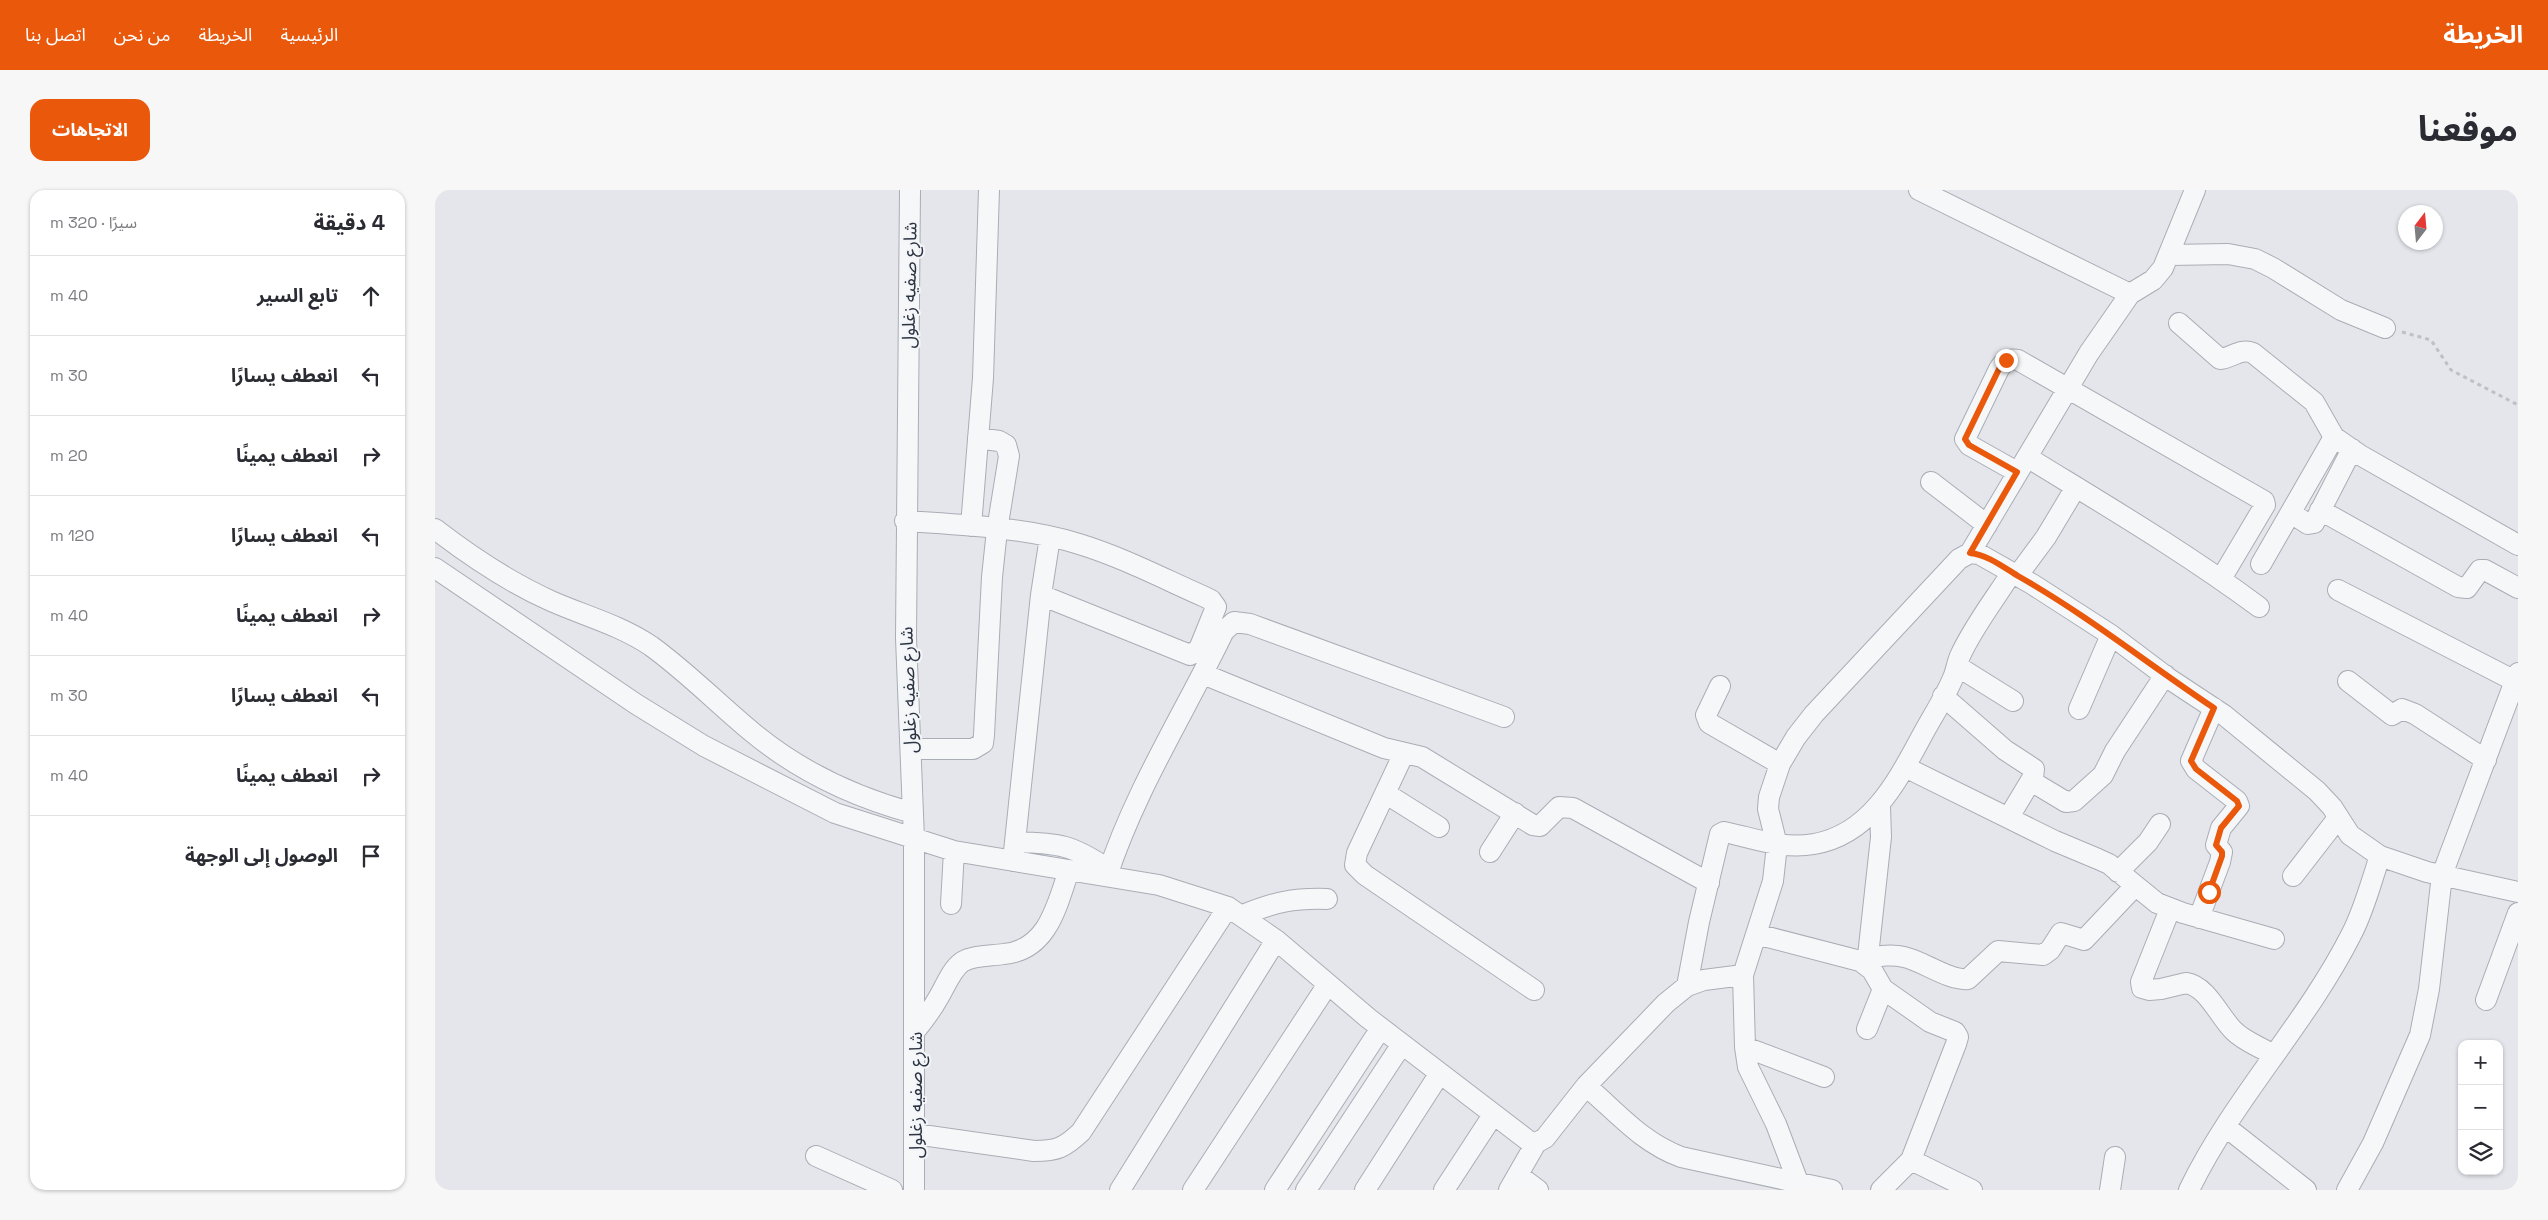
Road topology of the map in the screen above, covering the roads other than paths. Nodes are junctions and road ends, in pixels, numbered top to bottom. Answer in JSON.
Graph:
{"nodes":[{"id":1,"x":910,"y":190,"type":"edge"},
{"id":2,"x":989,"y":190,"type":"edge"},
{"id":3,"x":1919,"y":190,"type":"edge"},
{"id":4,"x":2195,"y":190,"type":"edge"},
{"id":5,"x":2169,"y":255,"type":"junction"},
{"id":6,"x":2130,"y":294,"type":"junction"},
{"id":7,"x":2179,"y":323,"type":"dead end"},
{"id":8,"x":2385,"y":328,"type":"road end"},
{"id":9,"x":2067,"y":388,"type":"junction"},
{"id":10,"x":2335,"y":437,"type":"junction"},
{"id":11,"x":978,"y":438,"type":"junction"},
{"id":12,"x":2351,"y":449,"type":"junction"},
{"id":13,"x":2022,"y":464,"type":"junction"},
{"id":14,"x":1931,"y":482,"type":"dead end"},
{"id":15,"x":2076,"y":487,"type":"junction"},
{"id":16,"x":2320,"y":510,"type":"junction"},
{"id":17,"x":2291,"y":513,"type":"junction"},
{"id":18,"x":905,"y":521,"type":"junction"},
{"id":19,"x":1987,"y":525,"type":"junction"},
{"id":20,"x":971,"y":526,"type":"junction"},
{"id":21,"x":435,"y":530,"type":"edge"},
{"id":22,"x":997,"y":530,"type":"junction"},
{"id":23,"x":1051,"y":537,"type":"junction"},
{"id":24,"x":2518,"y":545,"type":"edge"},
{"id":25,"x":1970,"y":553,"type":"junction"},
{"id":26,"x":2261,"y":564,"type":"dead end"},
{"id":27,"x":435,"y":568,"type":"edge"},
{"id":28,"x":2015,"y":574,"type":"junction"},
{"id":29,"x":2221,"y":579,"type":"junction"},
{"id":30,"x":2518,"y":588,"type":"edge"},
{"id":31,"x":2338,"y":590,"type":"dead end"},
{"id":32,"x":1041,"y":595,"type":"junction"},
{"id":33,"x":2259,"y":607,"type":"dead end"},
{"id":34,"x":2111,"y":635,"type":"junction"},
{"id":35,"x":1957,"y":666,"type":"junction"},
{"id":36,"x":1203,"y":674,"type":"junction"},
{"id":37,"x":2165,"y":675,"type":"junction"},
{"id":38,"x":2516,"y":677,"type":"edge"},
{"id":39,"x":2348,"y":681,"type":"dead end"},
{"id":40,"x":1720,"y":686,"type":"dead end"},
{"id":41,"x":1943,"y":696,"type":"junction"},
{"id":42,"x":2013,"y":701,"type":"dead end"},
{"id":43,"x":2214,"y":708,"type":"junction"},
{"id":44,"x":2079,"y":709,"type":"dead end"},
{"id":45,"x":1504,"y":717,"type":"dead end"},
{"id":46,"x":911,"y":749,"type":"junction"},
{"id":47,"x":1404,"y":753,"type":"junction"},
{"id":48,"x":2486,"y":760,"type":"junction"},
{"id":49,"x":1780,"y":764,"type":"junction"},
{"id":50,"x":1905,"y":767,"type":"junction"},
{"id":51,"x":2031,"y":781,"type":"junction"},
{"id":52,"x":1385,"y":792,"type":"junction"},
{"id":53,"x":1880,"y":806,"type":"junction"},
{"id":54,"x":913,"y":813,"type":"junction"},
{"id":55,"x":1515,"y":813,"type":"junction"},
{"id":56,"x":2009,"y":817,"type":"junction"},
{"id":57,"x":2338,"y":818,"type":"junction"},
{"id":58,"x":2160,"y":824,"type":"dead end"},
{"id":59,"x":1439,"y":827,"type":"dead end"},
{"id":60,"x":914,"y":838,"type":"junction"},
{"id":61,"x":1777,"y":845,"type":"junction"},
{"id":62,"x":954,"y":851,"type":"junction"},
{"id":63,"x":1014,"y":851,"type":"junction"},
{"id":64,"x":1490,"y":852,"type":"dead end"},
{"id":65,"x":2380,"y":856,"type":"junction"},
{"id":66,"x":1069,"y":870,"type":"junction"},
{"id":67,"x":2118,"y":872,"type":"junction"},
{"id":68,"x":1108,"y":873,"type":"junction"},
{"id":69,"x":2442,"y":875,"type":"junction"},
{"id":70,"x":2293,"y":876,"type":"dead end"},
{"id":71,"x":1709,"y":884,"type":"junction"},
{"id":72,"x":2135,"y":886,"type":"junction"},
{"id":73,"x":2518,"y":892,"type":"edge"},
{"id":74,"x":1327,"y":899,"type":"dead end"},
{"id":75,"x":951,"y":904,"type":"dead end"},
{"id":76,"x":2170,"y":909,"type":"junction"},
{"id":77,"x":1236,"y":911,"type":"junction"},
{"id":78,"x":2518,"y":913,"type":"edge"},
{"id":79,"x":2199,"y":918,"type":"junction"},
{"id":80,"x":1756,"y":934,"type":"junction"},
{"id":81,"x":2274,"y":939,"type":"dead end"},
{"id":82,"x":1276,"y":940,"type":"junction"},
{"id":83,"x":1868,"y":961,"type":"junction"},
{"id":84,"x":1743,"y":975,"type":"junction"},
{"id":85,"x":1328,"y":984,"type":"junction"},
{"id":86,"x":1687,"y":986,"type":"junction"},
{"id":87,"x":1883,"y":989,"type":"junction"},
{"id":88,"x":1534,"y":990,"type":"dead end"},
{"id":89,"x":2486,"y":1000,"type":"dead end"},
{"id":90,"x":1381,"y":1028,"type":"junction"},
{"id":91,"x":1867,"y":1029,"type":"dead end"},
{"id":92,"x":915,"y":1031,"type":"junction"},
{"id":93,"x":1402,"y":1044,"type":"junction"},
{"id":94,"x":1745,"y":1047,"type":"junction"},
{"id":95,"x":2273,"y":1055,"type":"junction"},
{"id":96,"x":1440,"y":1073,"type":"junction"},
{"id":97,"x":1823,"y":1077,"type":"dead end"},
{"id":98,"x":1586,"y":1086,"type":"junction"},
{"id":99,"x":1493,"y":1115,"type":"junction"},
{"id":100,"x":2226,"y":1127,"type":"junction"},
{"id":101,"x":915,"y":1134,"type":"junction"},
{"id":102,"x":1536,"y":1143,"type":"junction"},
{"id":103,"x":816,"y":1156,"type":"dead end"},
{"id":104,"x":2115,"y":1157,"type":"dead end"},
{"id":105,"x":1911,"y":1160,"type":"junction"},
{"id":106,"x":1798,"y":1182,"type":"junction"},
{"id":107,"x":1513,"y":1183,"type":"edge"},
{"id":108,"x":892,"y":1190,"type":"edge"},
{"id":109,"x":915,"y":1190,"type":"edge"},
{"id":110,"x":1120,"y":1190,"type":"edge"},
{"id":111,"x":1193,"y":1190,"type":"edge"},
{"id":112,"x":1275,"y":1190,"type":"edge"},
{"id":113,"x":1306,"y":1190,"type":"edge"},
{"id":114,"x":1365,"y":1190,"type":"edge"},
{"id":115,"x":1444,"y":1190,"type":"edge"},
{"id":116,"x":1538,"y":1190,"type":"edge"},
{"id":117,"x":1831,"y":1190,"type":"edge"},
{"id":118,"x":1881,"y":1190,"type":"edge"},
{"id":119,"x":1972,"y":1190,"type":"edge"},
{"id":120,"x":2110,"y":1190,"type":"edge"},
{"id":121,"x":2189,"y":1190,"type":"edge"},
{"id":122,"x":2306,"y":1190,"type":"edge"},
{"id":123,"x":2347,"y":1190,"type":"edge"}],
"edges":[{"from":1,"to":18,"type":"street","name":"شارع صفيه زغلول"},
{"from":2,"to":11,"type":"street"},
{"from":3,"to":6,"type":"street"},
{"from":4,"to":5,"type":"street"},
{"from":5,"to":6,"type":"street"},
{"from":5,"to":8,"type":"street"},
{"from":6,"to":9,"type":"street"},
{"from":7,"to":10,"type":"street"},
{"from":9,"to":13,"type":"street"},
{"from":9,"to":13,"type":"street"},
{"from":9,"to":29,"type":"street"},
{"from":10,"to":12,"type":"street"},
{"from":10,"to":17,"type":"street"},
{"from":11,"to":20,"type":"street"},
{"from":11,"to":22,"type":"street"},
{"from":12,"to":16,"type":"street"},
{"from":12,"to":24,"type":"street"},
{"from":13,"to":15,"type":"street"},
{"from":13,"to":19,"type":"street"},
{"from":14,"to":19,"type":"street"},
{"from":15,"to":28,"type":"street"},
{"from":15,"to":29,"type":"street"},
{"from":16,"to":17,"type":"street"},
{"from":16,"to":30,"type":"street"},
{"from":17,"to":26,"type":"street"},
{"from":18,"to":20,"type":"street"},
{"from":18,"to":46,"type":"street","name":"شارع صفيه زغلول"},
{"from":19,"to":25,"type":"street"},
{"from":20,"to":22,"type":"street"},
{"from":21,"to":54,"type":"street"},
{"from":22,"to":23,"type":"street"},
{"from":22,"to":46,"type":"street"},
{"from":23,"to":32,"type":"street"},
{"from":23,"to":32,"type":"street"},
{"from":25,"to":28,"type":"street"},
{"from":25,"to":49,"type":"street"},
{"from":27,"to":60,"type":"street"},
{"from":28,"to":34,"type":"street"},
{"from":28,"to":35,"type":"street"},
{"from":29,"to":33,"type":"street"},
{"from":31,"to":38,"type":"street"},
{"from":32,"to":63,"type":"street"},
{"from":34,"to":37,"type":"street"},
{"from":34,"to":44,"type":"street"},
{"from":35,"to":41,"type":"street"},
{"from":35,"to":42,"type":"street"},
{"from":36,"to":45,"type":"street"},
{"from":36,"to":47,"type":"street"},
{"from":36,"to":68,"type":"street"},
{"from":37,"to":43,"type":"street"},
{"from":37,"to":51,"type":"street"},
{"from":38,"to":48,"type":"street"},
{"from":39,"to":48,"type":"street"},
{"from":40,"to":49,"type":"street"},
{"from":41,"to":50,"type":"street"},
{"from":41,"to":51,"type":"street"},
{"from":43,"to":57,"type":"street"},
{"from":43,"to":79,"type":"street"},
{"from":46,"to":54,"type":"street","name":"شارع صفيه زغلول"},
{"from":47,"to":52,"type":"street"},
{"from":47,"to":55,"type":"street"},
{"from":48,"to":69,"type":"street"},
{"from":49,"to":61,"type":"street"},
{"from":50,"to":53,"type":"street"},
{"from":50,"to":56,"type":"street"},
{"from":51,"to":56,"type":"street"},
{"from":52,"to":59,"type":"street"},
{"from":52,"to":88,"type":"street"},
{"from":53,"to":61,"type":"street"},
{"from":53,"to":83,"type":"street"},
{"from":54,"to":60,"type":"street","name":"شارع صفيه زغلول"},
{"from":55,"to":64,"type":"street"},
{"from":55,"to":71,"type":"street"},
{"from":56,"to":67,"type":"street"},
{"from":57,"to":65,"type":"street"},
{"from":57,"to":70,"type":"street"},
{"from":58,"to":67,"type":"street"},
{"from":60,"to":62,"type":"street"},
{"from":60,"to":92,"type":"street","name":"شارع صفيه زغلول"},
{"from":61,"to":71,"type":"street"},
{"from":61,"to":80,"type":"street"},
{"from":62,"to":63,"type":"street"},
{"from":62,"to":75,"type":"street"},
{"from":63,"to":66,"type":"street"},
{"from":63,"to":68,"type":"street"},
{"from":65,"to":69,"type":"street"},
{"from":65,"to":95,"type":"street"},
{"from":66,"to":68,"type":"street"},
{"from":66,"to":92,"type":"street"},
{"from":67,"to":72,"type":"street"},
{"from":68,"to":77,"type":"street"},
{"from":69,"to":73,"type":"street"},
{"from":69,"to":123,"type":"street"},
{"from":71,"to":86,"type":"street"},
{"from":72,"to":76,"type":"street"},
{"from":72,"to":83,"type":"street"},
{"from":74,"to":77,"type":"street"},
{"from":76,"to":79,"type":"street"},
{"from":76,"to":95,"type":"street"},
{"from":77,"to":82,"type":"street"},
{"from":77,"to":101,"type":"street"},
{"from":78,"to":89,"type":"street"},
{"from":79,"to":81,"type":"street"},
{"from":80,"to":83,"type":"street"},
{"from":80,"to":84,"type":"street"},
{"from":82,"to":85,"type":"street"},
{"from":82,"to":110,"type":"street"},
{"from":83,"to":87,"type":"street"},
{"from":84,"to":86,"type":"street"},
{"from":84,"to":94,"type":"street"},
{"from":85,"to":90,"type":"street"},
{"from":85,"to":111,"type":"street"},
{"from":86,"to":98,"type":"street"},
{"from":87,"to":91,"type":"street"},
{"from":87,"to":105,"type":"street"},
{"from":90,"to":93,"type":"street"},
{"from":90,"to":112,"type":"street"},
{"from":92,"to":101,"type":"street","name":"شارع صفيه زغلول"},
{"from":93,"to":96,"type":"street"},
{"from":93,"to":113,"type":"street"},
{"from":94,"to":97,"type":"street"},
{"from":94,"to":106,"type":"street"},
{"from":95,"to":100,"type":"street"},
{"from":96,"to":99,"type":"street"},
{"from":96,"to":114,"type":"street"},
{"from":98,"to":102,"type":"street"},
{"from":98,"to":106,"type":"street"},
{"from":99,"to":102,"type":"street"},
{"from":99,"to":115,"type":"street"},
{"from":100,"to":121,"type":"street"},
{"from":100,"to":122,"type":"street"},
{"from":101,"to":109,"type":"street","name":"شارع صفيه زغلول"},
{"from":102,"to":107,"type":"street"},
{"from":103,"to":108,"type":"street"},
{"from":104,"to":120,"type":"street"},
{"from":105,"to":118,"type":"street"},
{"from":105,"to":119,"type":"street"},
{"from":106,"to":117,"type":"street"},
{"from":107,"to":116,"type":"street"}]}
